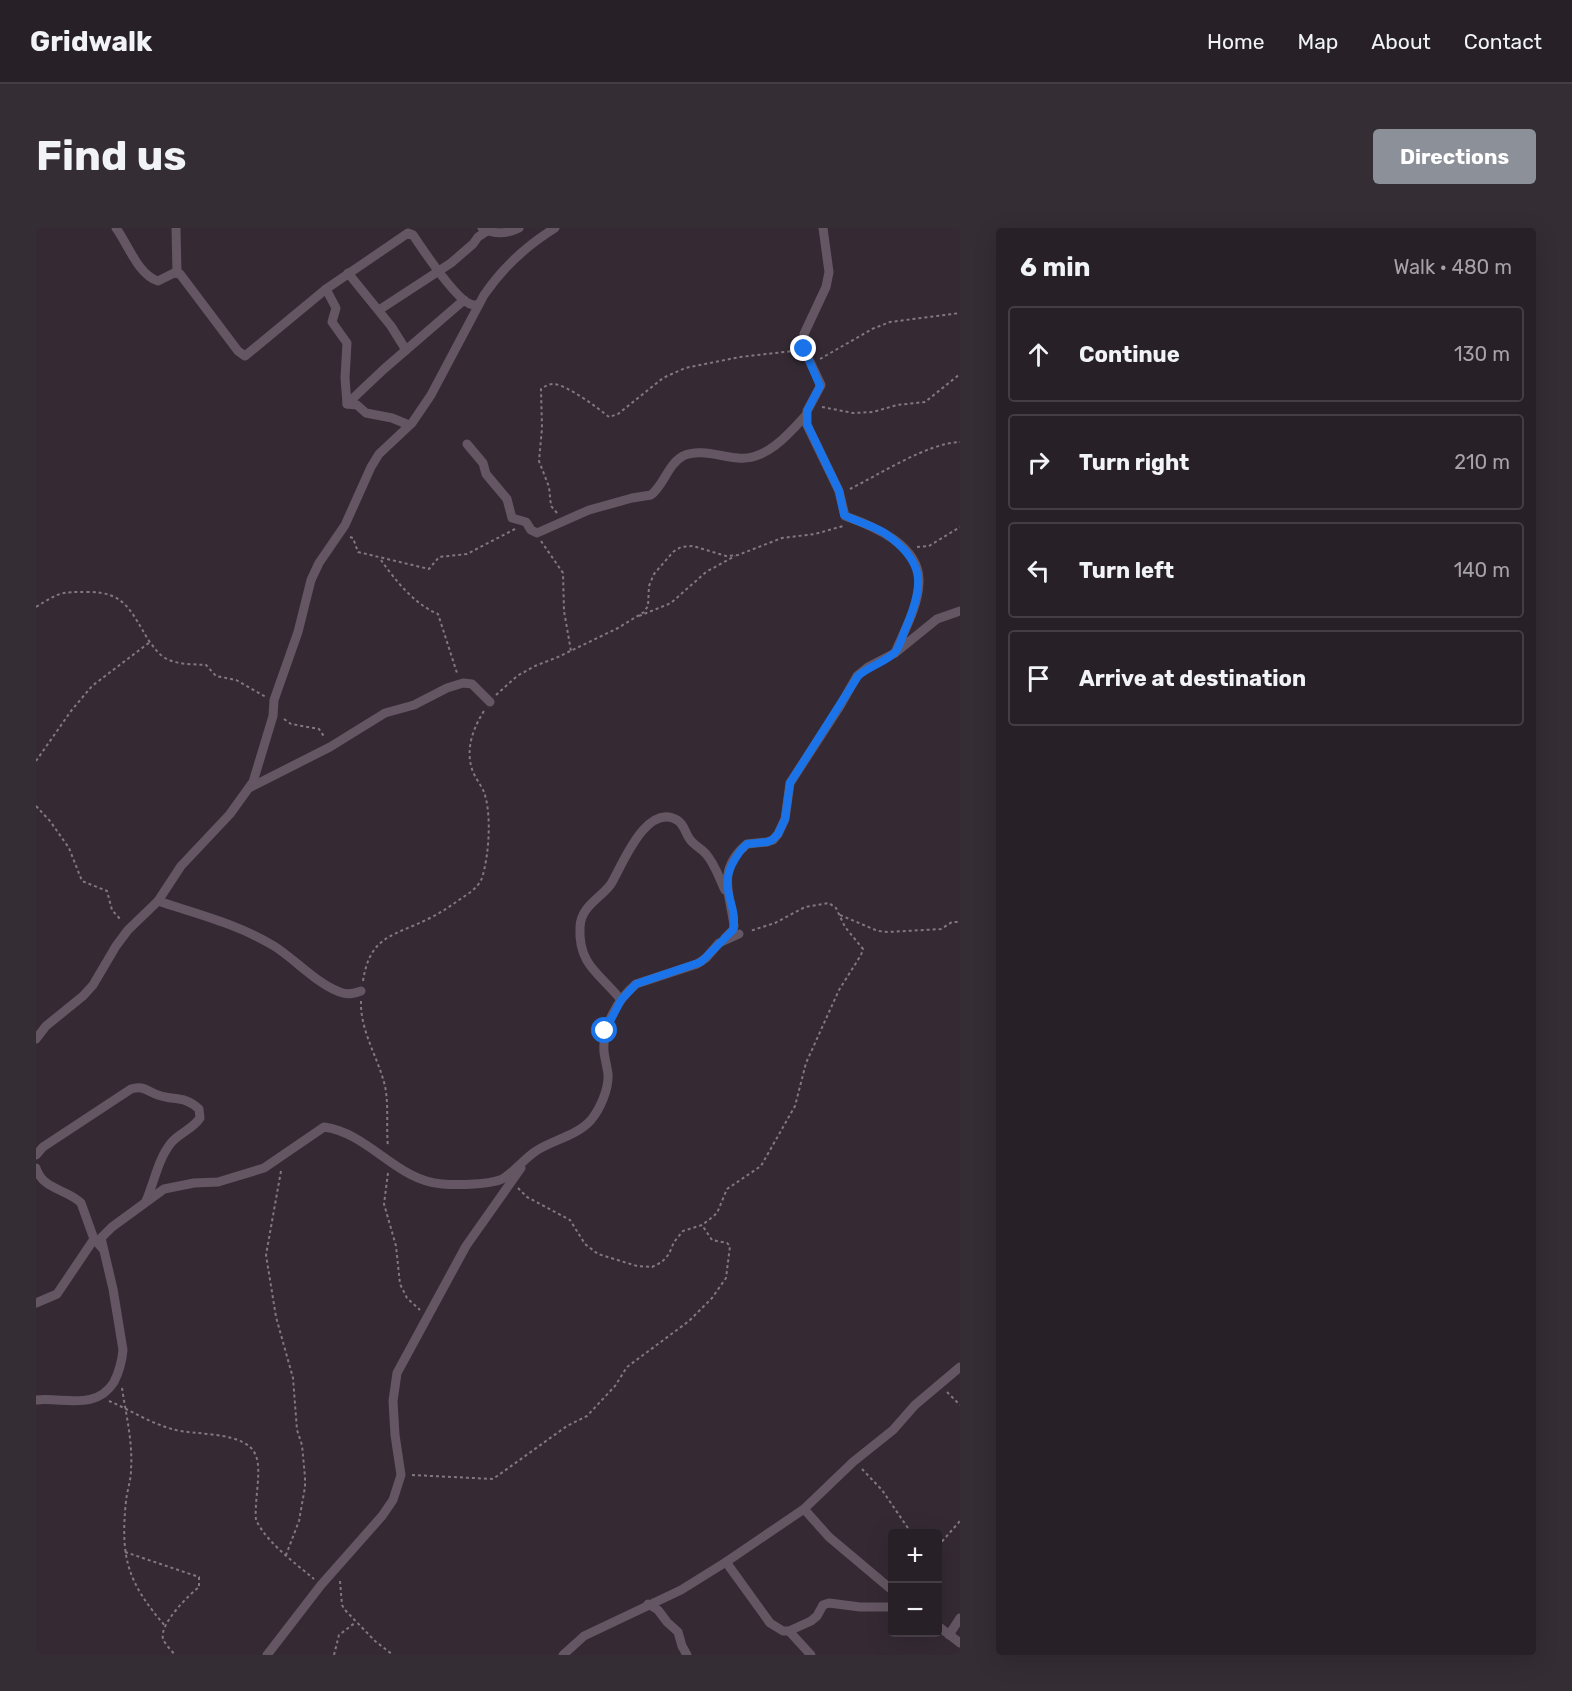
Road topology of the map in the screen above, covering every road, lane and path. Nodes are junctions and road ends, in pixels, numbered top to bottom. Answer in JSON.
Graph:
{"nodes":[{"id":1,"x":116,"y":228,"type":"edge"},
{"id":2,"x":176,"y":228,"type":"edge"},
{"id":3,"x":519,"y":228,"type":"edge"},
{"id":4,"x":555,"y":228,"type":"edge"},
{"id":5,"x":823,"y":228,"type":"edge"},
{"id":6,"x":484,"y":230,"type":"edge"},
{"id":7,"x":439,"y":272,"type":"junction"},
{"id":8,"x":177,"y":273,"type":"junction"},
{"id":9,"x":348,"y":273,"type":"junction"},
{"id":10,"x":326,"y":290,"type":"junction"},
{"id":11,"x":464,"y":300,"type":"junction"},
{"id":12,"x":479,"y":304,"type":"junction"},
{"id":13,"x":380,"y":310,"type":"junction"},
{"id":14,"x":960,"y":313,"type":"edge"},
{"id":15,"x":804,"y":349,"type":"junction"},
{"id":16,"x":406,"y":350,"type":"junction"},
{"id":17,"x":811,"y":365,"type":"junction"},
{"id":18,"x":960,"y":374,"type":"edge"},
{"id":19,"x":347,"y":404,"type":"junction"},
{"id":20,"x":811,"y":404,"type":"junction"},
{"id":21,"x":806,"y":416,"type":"junction"},
{"id":22,"x":409,"y":425,"type":"junction"},
{"id":23,"x":960,"y":442,"type":"edge"},
{"id":24,"x":467,"y":444,"type":"dead end"},
{"id":25,"x":840,"y":498,"type":"junction"},
{"id":26,"x":575,"y":517,"type":"junction"},
{"id":27,"x":860,"y":521,"type":"junction"},
{"id":28,"x":525,"y":522,"type":"junction"},
{"id":29,"x":960,"y":528,"type":"edge"},
{"id":30,"x":537,"y":533,"type":"junction"},
{"id":31,"x":338,"y":536,"type":"junction"},
{"id":32,"x":900,"y":545,"type":"junction"},
{"id":33,"x":738,"y":555,"type":"junction"},
{"id":34,"x":381,"y":559,"type":"junction"},
{"id":35,"x":36,"y":607,"type":"edge"},
{"id":36,"x":960,"y":611,"type":"edge"},
{"id":37,"x":633,"y":618,"type":"junction"},
{"id":38,"x":150,"y":642,"type":"junction"},
{"id":39,"x":571,"y":651,"type":"junction"},
{"id":40,"x":895,"y":653,"type":"junction"},
{"id":41,"x":460,"y":684,"type":"junction"},
{"id":42,"x":490,"y":702,"type":"junction"},
{"id":43,"x":274,"y":704,"type":"junction"},
{"id":44,"x":330,"y":747,"type":"junction"},
{"id":45,"x":36,"y":761,"type":"edge"},
{"id":46,"x":249,"y":788,"type":"junction"},
{"id":47,"x":36,"y":806,"type":"edge"},
{"id":48,"x":729,"y":899,"type":"junction"},
{"id":49,"x":158,"y":901,"type":"junction"},
{"id":50,"x":840,"y":915,"type":"junction"},
{"id":51,"x":960,"y":922,"type":"edge"},
{"id":52,"x":131,"y":928,"type":"junction"},
{"id":53,"x":739,"y":934,"type":"joint"},
{"id":54,"x":723,"y":940,"type":"junction"},
{"id":55,"x":361,"y":991,"type":"junction"},
{"id":56,"x":621,"y":1000,"type":"junction"},
{"id":57,"x":36,"y":1039,"type":"edge"},
{"id":58,"x":36,"y":1155,"type":"edge"},
{"id":59,"x":284,"y":1156,"type":"junction"},
{"id":60,"x":528,"y":1156,"type":"junction"},
{"id":61,"x":391,"y":1161,"type":"junction"},
{"id":62,"x":36,"y":1168,"type":"edge"},
{"id":63,"x":512,"y":1182,"type":"junction"},
{"id":64,"x":145,"y":1203,"type":"junction"},
{"id":65,"x":702,"y":1225,"type":"junction"},
{"id":66,"x":94,"y":1239,"type":"junction"},
{"id":67,"x":103,"y":1250,"type":"junction"},
{"id":68,"x":36,"y":1303,"type":"edge"},
{"id":69,"x":425,"y":1323,"type":"junction"},
{"id":70,"x":960,"y":1367,"type":"edge"},
{"id":71,"x":119,"y":1370,"type":"junction"},
{"id":72,"x":940,"y":1385,"type":"junction"},
{"id":73,"x":98,"y":1397,"type":"junction"},
{"id":74,"x":36,"y":1400,"type":"edge"},
{"id":75,"x":960,"y":1404,"type":"edge"},
{"id":76,"x":125,"y":1408,"type":"junction"},
{"id":77,"x":853,"y":1462,"type":"junction"},
{"id":78,"x":401,"y":1475,"type":"junction"},
{"id":79,"x":804,"y":1509,"type":"junction"},
{"id":80,"x":960,"y":1521,"type":"edge"},
{"id":81,"x":909,"y":1529,"type":"edge"},
{"id":82,"x":942,"y":1541,"type":"edge"},
{"id":83,"x":125,"y":1552,"type":"junction"},
{"id":84,"x":286,"y":1555,"type":"junction"},
{"id":85,"x":340,"y":1562,"type":"junction"},
{"id":86,"x":726,"y":1562,"type":"junction"},
{"id":87,"x":321,"y":1585,"type":"junction"},
{"id":88,"x":888,"y":1587,"type":"edge"},
{"id":89,"x":648,"y":1604,"type":"junction"},
{"id":90,"x":888,"y":1607,"type":"edge"},
{"id":91,"x":960,"y":1618,"type":"edge"},
{"id":92,"x":357,"y":1622,"type":"junction"},
{"id":93,"x":166,"y":1626,"type":"junction"},
{"id":94,"x":942,"y":1629,"type":"edge"},
{"id":95,"x":789,"y":1631,"type":"junction"},
{"id":96,"x":949,"y":1635,"type":"junction"},
{"id":97,"x":960,"y":1643,"type":"edge"},
{"id":98,"x":175,"y":1655,"type":"edge"},
{"id":99,"x":267,"y":1655,"type":"edge"},
{"id":100,"x":334,"y":1655,"type":"edge"},
{"id":101,"x":393,"y":1655,"type":"edge"},
{"id":102,"x":563,"y":1655,"type":"edge"},
{"id":103,"x":687,"y":1655,"type":"edge"},
{"id":104,"x":811,"y":1655,"type":"edge"}],
"edges":[{"from":1,"to":8,"type":"street"},
{"from":2,"to":8,"type":"street"},
{"from":3,"to":6,"type":"street"},
{"from":4,"to":12,"type":"street"},
{"from":5,"to":15,"type":"street"},
{"from":6,"to":7,"type":"street"},
{"from":7,"to":9,"type":"street"},
{"from":7,"to":11,"type":"street"},
{"from":7,"to":13,"type":"street"},
{"from":8,"to":10,"type":"street"},
{"from":9,"to":10,"type":"street"},
{"from":9,"to":13,"type":"street"},
{"from":10,"to":19,"type":"street"},
{"from":11,"to":12,"type":"street"},
{"from":11,"to":16,"type":"street"},
{"from":12,"to":22,"type":"street"},
{"from":13,"to":16,"type":"street"},
{"from":14,"to":17,"type":"path"},
{"from":15,"to":17,"type":"street"},
{"from":15,"to":26,"type":"path"},
{"from":16,"to":19,"type":"street"},
{"from":17,"to":20,"type":"street"},
{"from":18,"to":20,"type":"path"},
{"from":19,"to":22,"type":"street"},
{"from":20,"to":21,"type":"street"},
{"from":21,"to":25,"type":"street"},
{"from":21,"to":26,"type":"street"},
{"from":22,"to":31,"type":"street"},
{"from":23,"to":25,"type":"path"},
{"from":24,"to":28,"type":"street"},
{"from":25,"to":27,"type":"street"},
{"from":26,"to":30,"type":"street"},
{"from":27,"to":32,"type":"street"},
{"from":27,"to":33,"type":"path"},
{"from":28,"to":30,"type":"street"},
{"from":28,"to":34,"type":"path"},
{"from":29,"to":32,"type":"path"},
{"from":30,"to":39,"type":"path"},
{"from":31,"to":34,"type":"path"},
{"from":31,"to":43,"type":"street"},
{"from":32,"to":40,"type":"street"},
{"from":33,"to":37,"type":"path"},
{"from":33,"to":37,"type":"path"},
{"from":34,"to":41,"type":"path"},
{"from":35,"to":38,"type":"path"},
{"from":36,"to":40,"type":"street"},
{"from":37,"to":39,"type":"path"},
{"from":38,"to":43,"type":"path"},
{"from":38,"to":45,"type":"path"},
{"from":39,"to":42,"type":"path"},
{"from":40,"to":48,"type":"street"},
{"from":41,"to":42,"type":"street"},
{"from":41,"to":44,"type":"street"},
{"from":42,"to":55,"type":"path"},
{"from":43,"to":44,"type":"path"},
{"from":43,"to":46,"type":"street"},
{"from":44,"to":46,"type":"street"},
{"from":46,"to":49,"type":"street"},
{"from":47,"to":52,"type":"path"},
{"from":48,"to":54,"type":"street"},
{"from":48,"to":56,"type":"street"},
{"from":49,"to":52,"type":"street"},
{"from":49,"to":55,"type":"street"},
{"from":50,"to":51,"type":"path"},
{"from":50,"to":53,"type":"path"},
{"from":50,"to":65,"type":"path"},
{"from":52,"to":57,"type":"street"},
{"from":53,"to":54,"type":"street"},
{"from":54,"to":56,"type":"street"},
{"from":55,"to":61,"type":"path"},
{"from":56,"to":60,"type":"street"},
{"from":58,"to":64,"type":"street"},
{"from":59,"to":61,"type":"street"},
{"from":59,"to":64,"type":"street"},
{"from":59,"to":84,"type":"path"},
{"from":60,"to":61,"type":"street"},
{"from":60,"to":63,"type":"street"},
{"from":61,"to":69,"type":"path"},
{"from":62,"to":66,"type":"street"},
{"from":63,"to":65,"type":"path"},
{"from":63,"to":69,"type":"street"},
{"from":64,"to":67,"type":"street"},
{"from":65,"to":78,"type":"path"},
{"from":66,"to":67,"type":"street"},
{"from":66,"to":68,"type":"street"},
{"from":67,"to":71,"type":"street"},
{"from":69,"to":78,"type":"street"},
{"from":70,"to":72,"type":"street"},
{"from":71,"to":73,"type":"street"},
{"from":71,"to":76,"type":"path"},
{"from":72,"to":75,"type":"path"},
{"from":72,"to":77,"type":"street"},
{"from":73,"to":74,"type":"street"},
{"from":73,"to":76,"type":"path"},
{"from":76,"to":83,"type":"path"},
{"from":76,"to":84,"type":"path"},
{"from":77,"to":79,"type":"street"},
{"from":77,"to":81,"type":"path"},
{"from":78,"to":85,"type":"street"},
{"from":79,"to":86,"type":"street"},
{"from":79,"to":88,"type":"street"},
{"from":80,"to":82,"type":"path"},
{"from":83,"to":93,"type":"path"},
{"from":83,"to":93,"type":"path"},
{"from":84,"to":87,"type":"path"},
{"from":85,"to":87,"type":"street"},
{"from":85,"to":92,"type":"path"},
{"from":86,"to":89,"type":"street"},
{"from":86,"to":95,"type":"street"},
{"from":87,"to":99,"type":"street"},
{"from":89,"to":102,"type":"street"},
{"from":89,"to":103,"type":"street"},
{"from":90,"to":95,"type":"street"},
{"from":91,"to":96,"type":"street"},
{"from":92,"to":100,"type":"path"},
{"from":92,"to":101,"type":"path"},
{"from":93,"to":98,"type":"path"},
{"from":94,"to":96,"type":"street"},
{"from":95,"to":104,"type":"street"},
{"from":96,"to":97,"type":"street"}]}
